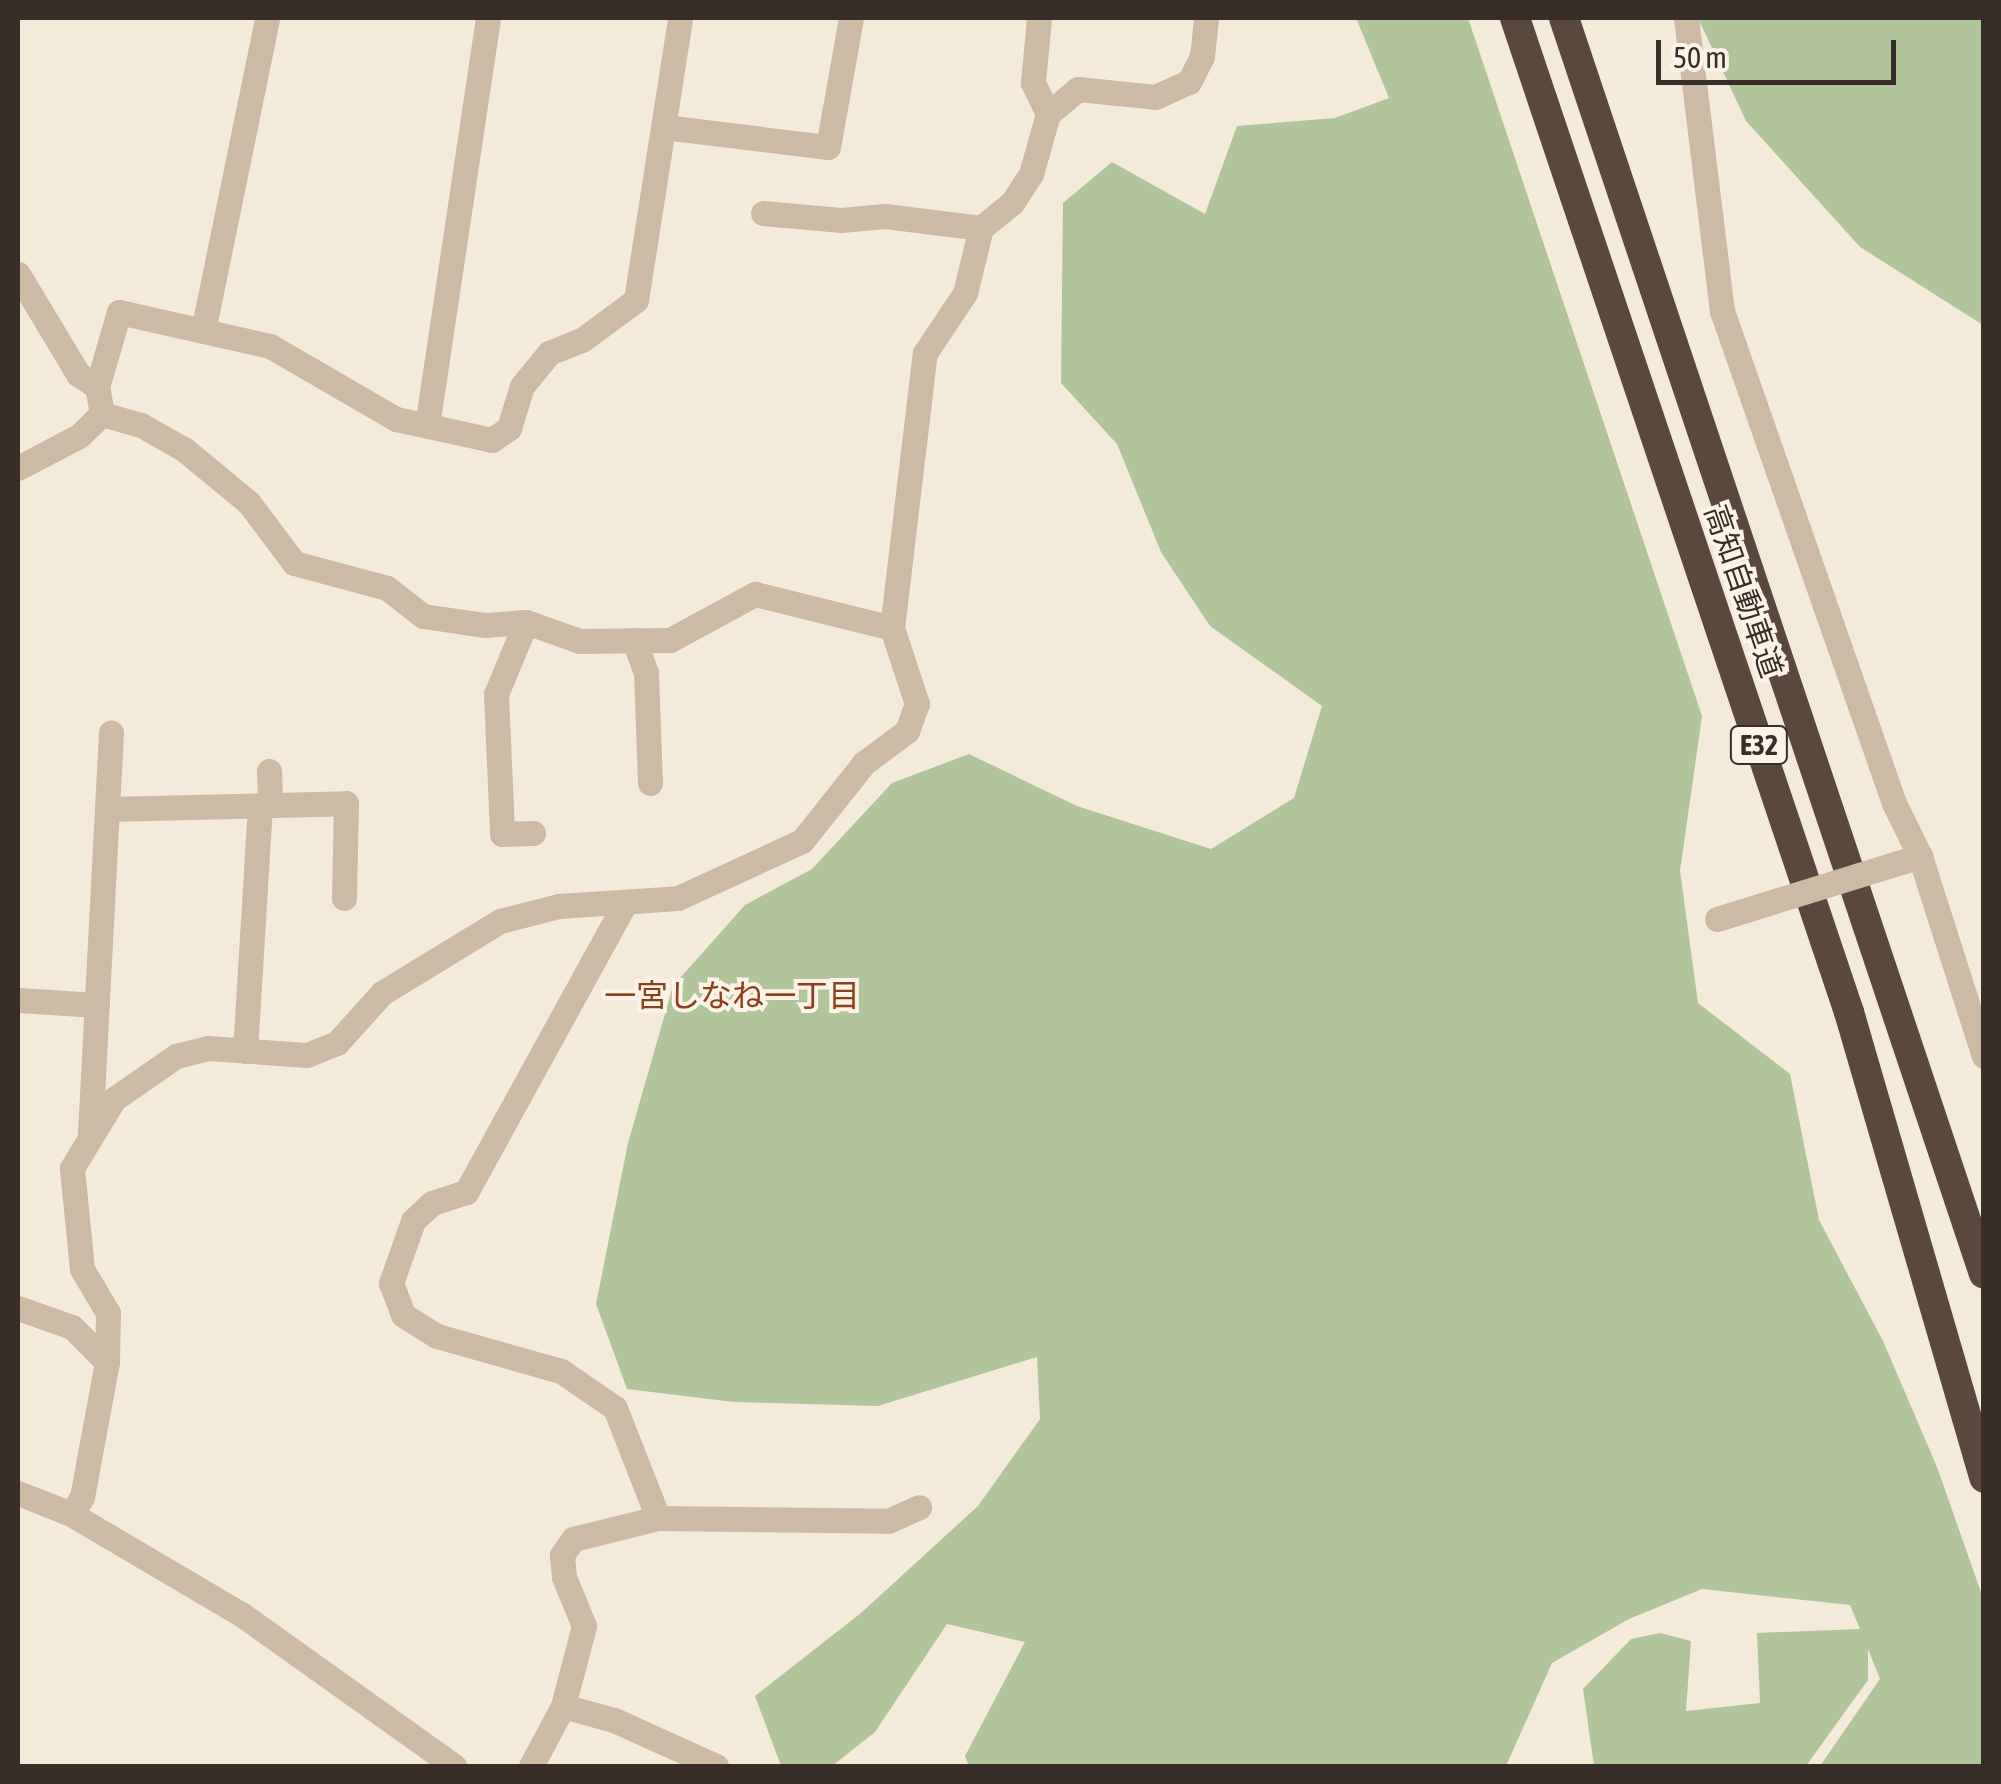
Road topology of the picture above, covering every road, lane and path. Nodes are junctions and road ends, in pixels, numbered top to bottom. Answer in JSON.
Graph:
{"nodes":[{"id":1,"x":267,"y":18,"type":"edge"},
{"id":2,"x":488,"y":18,"type":"edge"},
{"id":3,"x":680,"y":18,"type":"edge"},
{"id":4,"x":851,"y":18,"type":"edge"},
{"id":5,"x":1038,"y":18,"type":"edge"},
{"id":6,"x":1206,"y":18,"type":"edge"},
{"id":7,"x":1515,"y":18,"type":"edge"},
{"id":8,"x":1564,"y":18,"type":"edge"},
{"id":9,"x":1686,"y":18,"type":"edge"},
{"id":10,"x":1048,"y":114,"type":"junction"},
{"id":11,"x":664,"y":126,"type":"junction"},
{"id":12,"x":763,"y":213,"type":"dead end"},
{"id":13,"x":981,"y":228,"type":"junction"},
{"id":14,"x":18,"y":274,"type":"edge"},
{"id":15,"x":204,"y":331,"type":"junction"},
{"id":16,"x":97,"y":388,"type":"junction"},
{"id":17,"x":102,"y":414,"type":"junction"},
{"id":18,"x":427,"y":426,"type":"junction"},
{"id":19,"x":18,"y":468,"type":"edge"},
{"id":20,"x":526,"y":622,"type":"junction"},
{"id":21,"x":892,"y":628,"type":"junction"},
{"id":22,"x":634,"y":640,"type":"junction"},
{"id":23,"x":111,"y":733,"type":"dead end"},
{"id":24,"x":270,"y":771,"type":"dead end"},
{"id":25,"x":650,"y":783,"type":"dead end"},
{"id":26,"x":265,"y":804,"type":"junction"},
{"id":27,"x":108,"y":808,"type":"junction"},
{"id":28,"x":533,"y":833,"type":"dead end"},
{"id":29,"x":1920,"y":856,"type":"junction"},
{"id":30,"x":344,"y":898,"type":"dead end"},
{"id":31,"x":624,"y":905,"type":"junction"},
{"id":32,"x":1717,"y":920,"type":"dead end"},
{"id":33,"x":18,"y":1000,"type":"edge"},
{"id":34,"x":97,"y":1005,"type":"junction"},
{"id":35,"x":245,"y":1051,"type":"junction"},
{"id":36,"x":1984,"y":1056,"type":"edge"},
{"id":37,"x":90,"y":1134,"type":"junction"},
{"id":38,"x":1984,"y":1274,"type":"edge"},
{"id":39,"x":18,"y":1308,"type":"edge"},
{"id":40,"x":107,"y":1362,"type":"junction"},
{"id":41,"x":1984,"y":1478,"type":"edge"},
{"id":42,"x":18,"y":1493,"type":"edge"},
{"id":43,"x":919,"y":1507,"type":"dead end"},
{"id":44,"x":71,"y":1514,"type":"junction"},
{"id":45,"x":658,"y":1518,"type":"junction"},
{"id":46,"x":563,"y":1706,"type":"junction"},
{"id":47,"x":454,"y":1766,"type":"edge"},
{"id":48,"x":531,"y":1766,"type":"edge"},
{"id":49,"x":716,"y":1766,"type":"edge"}],
"edges":[{"from":1,"to":15,"type":"street"},
{"from":2,"to":18,"type":"street"},
{"from":3,"to":11,"type":"street"},
{"from":4,"to":11,"type":"street"},
{"from":5,"to":10,"type":"street"},
{"from":6,"to":10,"type":"street"},
{"from":7,"to":41,"type":"highway","name":"高知自動車道","number":"E32"},
{"from":8,"to":38,"type":"highway","name":"高知自動車道","number":"E32"},
{"from":9,"to":29,"type":"street"},
{"from":10,"to":13,"type":"street"},
{"from":11,"to":18,"type":"street"},
{"from":12,"to":13,"type":"street"},
{"from":13,"to":21,"type":"street"},
{"from":14,"to":16,"type":"street"},
{"from":15,"to":16,"type":"street"},
{"from":15,"to":18,"type":"street"},
{"from":16,"to":17,"type":"street"},
{"from":17,"to":19,"type":"street"},
{"from":17,"to":20,"type":"street"},
{"from":20,"to":22,"type":"street"},
{"from":20,"to":28,"type":"street"},
{"from":21,"to":22,"type":"street"},
{"from":21,"to":31,"type":"street"},
{"from":22,"to":25,"type":"street"},
{"from":23,"to":27,"type":"street"},
{"from":24,"to":26,"type":"street"},
{"from":26,"to":27,"type":"street"},
{"from":26,"to":30,"type":"street"},
{"from":26,"to":35,"type":"street"},
{"from":27,"to":34,"type":"street"},
{"from":29,"to":32,"type":"street","bridge":true},
{"from":29,"to":36,"type":"street"},
{"from":31,"to":35,"type":"street"},
{"from":31,"to":45,"type":"street"},
{"from":33,"to":34,"type":"street"},
{"from":34,"to":37,"type":"street"},
{"from":35,"to":37,"type":"street"},
{"from":37,"to":40,"type":"street"},
{"from":39,"to":40,"type":"street"},
{"from":40,"to":44,"type":"street"},
{"from":42,"to":44,"type":"street"},
{"from":43,"to":45,"type":"street"},
{"from":44,"to":47,"type":"street"},
{"from":45,"to":46,"type":"street"},
{"from":46,"to":48,"type":"street"},
{"from":46,"to":49,"type":"street"}]}
